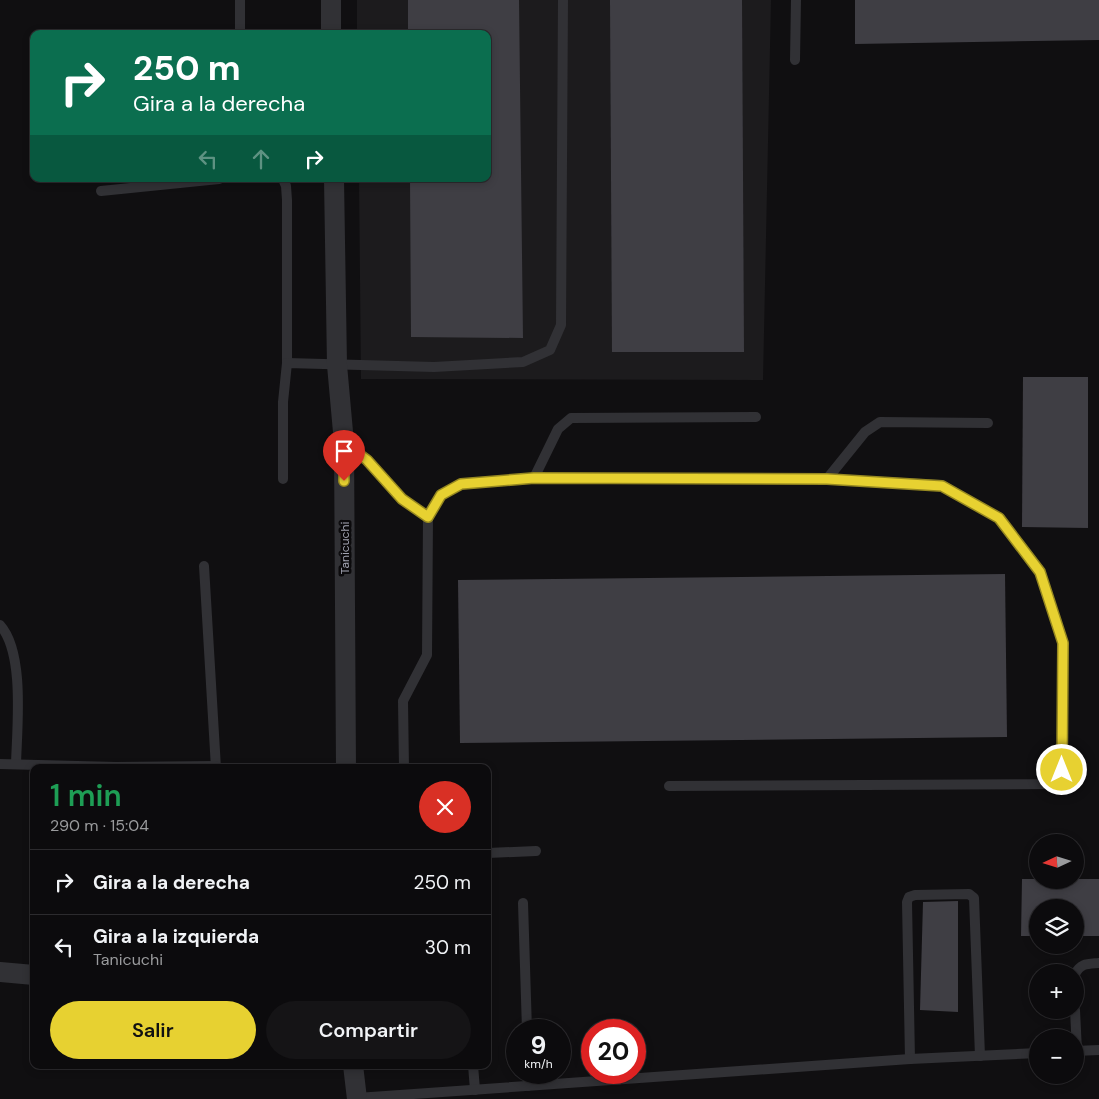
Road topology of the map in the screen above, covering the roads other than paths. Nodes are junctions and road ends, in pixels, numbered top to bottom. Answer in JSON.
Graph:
{"nodes":[{"id":1,"x":240,"y":0,"type":"edge"},
{"id":2,"x":331,"y":0,"type":"edge"},
{"id":3,"x":563,"y":0,"type":"edge"},
{"id":4,"x":796,"y":0,"type":"edge"},
{"id":5,"x":240,"y":30,"type":"edge"},
{"id":6,"x":331,"y":30,"type":"edge"},
{"id":7,"x":795,"y":60,"type":"dead end"},
{"id":8,"x":190,"y":182,"type":"edge"},
{"id":9,"x":284,"y":182,"type":"edge"},
{"id":10,"x":334,"y":182,"type":"edge"},
{"id":11,"x":102,"y":191,"type":"dead end"},
{"id":12,"x":287,"y":364,"type":"junction"},
{"id":13,"x":337,"y":365,"type":"junction"},
{"id":14,"x":756,"y":417,"type":"dead end"},
{"id":15,"x":988,"y":423,"type":"dead end"},
{"id":16,"x":344,"y":443,"type":"junction"},
{"id":17,"x":534,"y":478,"type":"junction"},
{"id":18,"x":282,"y":479,"type":"dead end"},
{"id":19,"x":827,"y":479,"type":"junction"},
{"id":20,"x":428,"y":517,"type":"junction"},
{"id":21,"x":204,"y":566,"type":"dead end"},
{"id":22,"x":0,"y":625,"type":"edge"},
{"id":23,"x":0,"y":764,"type":"edge"},
{"id":24,"x":16,"y":764,"type":"junction"},
{"id":25,"x":30,"y":764,"type":"edge"},
{"id":26,"x":216,"y":764,"type":"edge"},
{"id":27,"x":346,"y":764,"type":"edge"},
{"id":28,"x":404,"y":764,"type":"edge"},
{"id":29,"x":669,"y":786,"type":"dead end"},
{"id":30,"x":536,"y":851,"type":"dead end"},
{"id":31,"x":491,"y":853,"type":"edge"},
{"id":32,"x":523,"y":903,"type":"dead end"},
{"id":33,"x":1099,"y":963,"type":"edge"},
{"id":34,"x":1084,"y":964,"type":"edge"},
{"id":35,"x":0,"y":972,"type":"edge"},
{"id":36,"x":30,"y":975,"type":"edge"},
{"id":37,"x":526,"y":1019,"type":"edge"},
{"id":38,"x":1099,"y":1050,"type":"edge"},
{"id":39,"x":1084,"y":1051,"type":"edge"},
{"id":40,"x":1029,"y":1053,"type":"edge"},
{"id":41,"x":980,"y":1056,"type":"junction"},
{"id":42,"x":910,"y":1059,"type":"junction"},
{"id":43,"x":353,"y":1069,"type":"edge"},
{"id":44,"x":473,"y":1069,"type":"edge"},
{"id":45,"x":528,"y":1086,"type":"joint"},
{"id":46,"x":475,"y":1090,"type":"junction"},
{"id":47,"x":357,"y":1098,"type":"edge"}],
"edges":[{"from":1,"to":5,"type":"lane"},
{"from":2,"to":6,"type":"street"},
{"from":3,"to":13,"type":"lane"},
{"from":4,"to":7,"type":"lane"},
{"from":8,"to":11,"type":"lane"},
{"from":9,"to":12,"type":"lane"},
{"from":10,"to":13,"type":"street","name":"Tanicuchi"},
{"from":12,"to":13,"type":"lane"},
{"from":12,"to":18,"type":"lane"},
{"from":13,"to":16,"type":"street","name":"Tanicuchi"},
{"from":14,"to":17,"type":"lane"},
{"from":15,"to":19,"type":"lane"},
{"from":16,"to":20,"type":"lane"},
{"from":16,"to":27,"type":"street","name":"Tanicuchi"},
{"from":17,"to":19,"type":"lane"},
{"from":17,"to":20,"type":"lane"},
{"from":19,"to":29,"type":"lane"},
{"from":20,"to":28,"type":"lane"},
{"from":21,"to":26,"type":"lane"},
{"from":22,"to":24,"type":"lane"},
{"from":23,"to":24,"type":"lane"},
{"from":24,"to":25,"type":"lane"},
{"from":30,"to":31,"type":"lane"},
{"from":32,"to":37,"type":"lane"},
{"from":33,"to":34,"type":"lane"},
{"from":35,"to":36,"type":"street"},
{"from":38,"to":39,"type":"lane"},
{"from":40,"to":41,"type":"lane"},
{"from":41,"to":42,"type":"lane"},
{"from":41,"to":42,"type":"lane"},
{"from":42,"to":45,"type":"lane"},
{"from":43,"to":47,"type":"street"},
{"from":44,"to":46,"type":"lane"},
{"from":45,"to":46,"type":"lane"},
{"from":46,"to":47,"type":"lane"}]}
